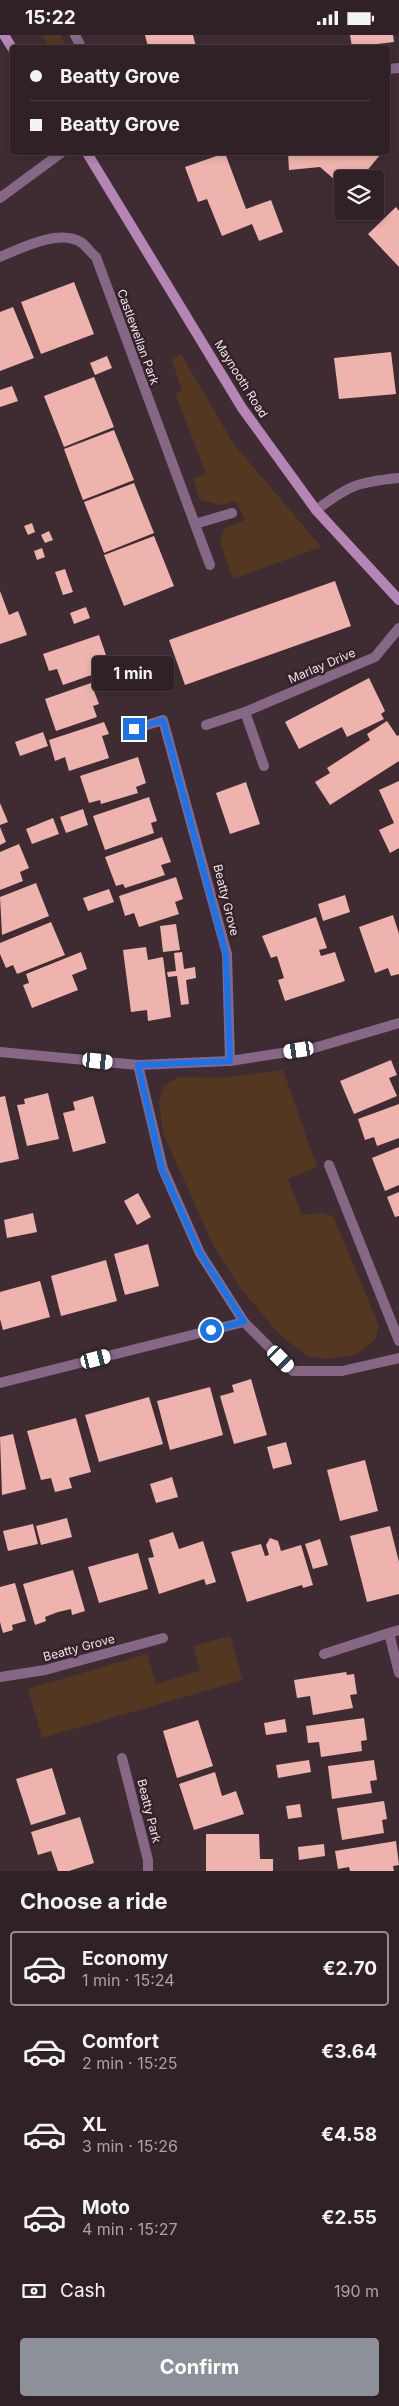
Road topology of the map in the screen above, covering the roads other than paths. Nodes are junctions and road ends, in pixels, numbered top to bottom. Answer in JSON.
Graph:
{"nodes":[{"id":1,"x":58,"y":155,"type":"edge"},
{"id":2,"x":88,"y":155,"type":"edge"},
{"id":3,"x":0,"y":198,"type":"edge"},
{"id":4,"x":0,"y":257,"type":"edge"},
{"id":5,"x":399,"y":477,"type":"edge"},
{"id":6,"x":316,"y":510,"type":"junction"},
{"id":7,"x":232,"y":513,"type":"dead end"},
{"id":8,"x":194,"y":524,"type":"junction"},
{"id":9,"x":210,"y":565,"type":"dead end"},
{"id":10,"x":399,"y":601,"type":"edge"},
{"id":11,"x":399,"y":628,"type":"edge"},
{"id":12,"x":245,"y":712,"type":"junction"},
{"id":13,"x":206,"y":725,"type":"dead end"},
{"id":14,"x":134,"y":729,"type":"dead end"},
{"id":15,"x":264,"y":766,"type":"dead end"},
{"id":16,"x":399,"y":1023,"type":"edge"},
{"id":17,"x":0,"y":1052,"type":"edge"},
{"id":18,"x":230,"y":1061,"type":"junction"},
{"id":19,"x":138,"y":1065,"type":"junction"},
{"id":20,"x":329,"y":1165,"type":"dead end"},
{"id":21,"x":244,"y":1322,"type":"junction"},
{"id":22,"x":399,"y":1341,"type":"edge"},
{"id":23,"x":399,"y":1358,"type":"edge"},
{"id":24,"x":0,"y":1383,"type":"edge"},
{"id":25,"x":394,"y":1631,"type":"edge"},
{"id":26,"x":162,"y":1639,"type":"dead end"},
{"id":27,"x":324,"y":1654,"type":"dead end"},
{"id":28,"x":399,"y":1673,"type":"edge"},
{"id":29,"x":0,"y":1677,"type":"edge"},
{"id":30,"x":122,"y":1758,"type":"dead end"},
{"id":31,"x":148,"y":1871,"type":"edge"}],
"edges":[{"from":1,"to":3,"type":"street"},
{"from":2,"to":6,"type":"main road","name":"Maynooth Road"},
{"from":4,"to":8,"type":"street","name":"Castlewellan Park"},
{"from":5,"to":6,"type":"street"},
{"from":6,"to":10,"type":"main road","name":"Maynooth Road"},
{"from":7,"to":8,"type":"street"},
{"from":8,"to":9,"type":"street","name":"Castlewellan Park"},
{"from":11,"to":12,"type":"street","name":"Marlay Drive"},
{"from":12,"to":13,"type":"street","name":"Marlay Drive"},
{"from":12,"to":15,"type":"street"},
{"from":14,"to":18,"type":"street","name":"Beatty Grove"},
{"from":16,"to":18,"type":"street"},
{"from":17,"to":19,"type":"street"},
{"from":18,"to":19,"type":"street"},
{"from":19,"to":21,"type":"street"},
{"from":20,"to":22,"type":"street"},
{"from":21,"to":23,"type":"street"},
{"from":21,"to":24,"type":"street"},
{"from":25,"to":27,"type":"street"},
{"from":25,"to":28,"type":"street"},
{"from":26,"to":29,"type":"street","name":"Beatty Grove"},
{"from":30,"to":31,"type":"street","name":"Beatty Park"}]}
